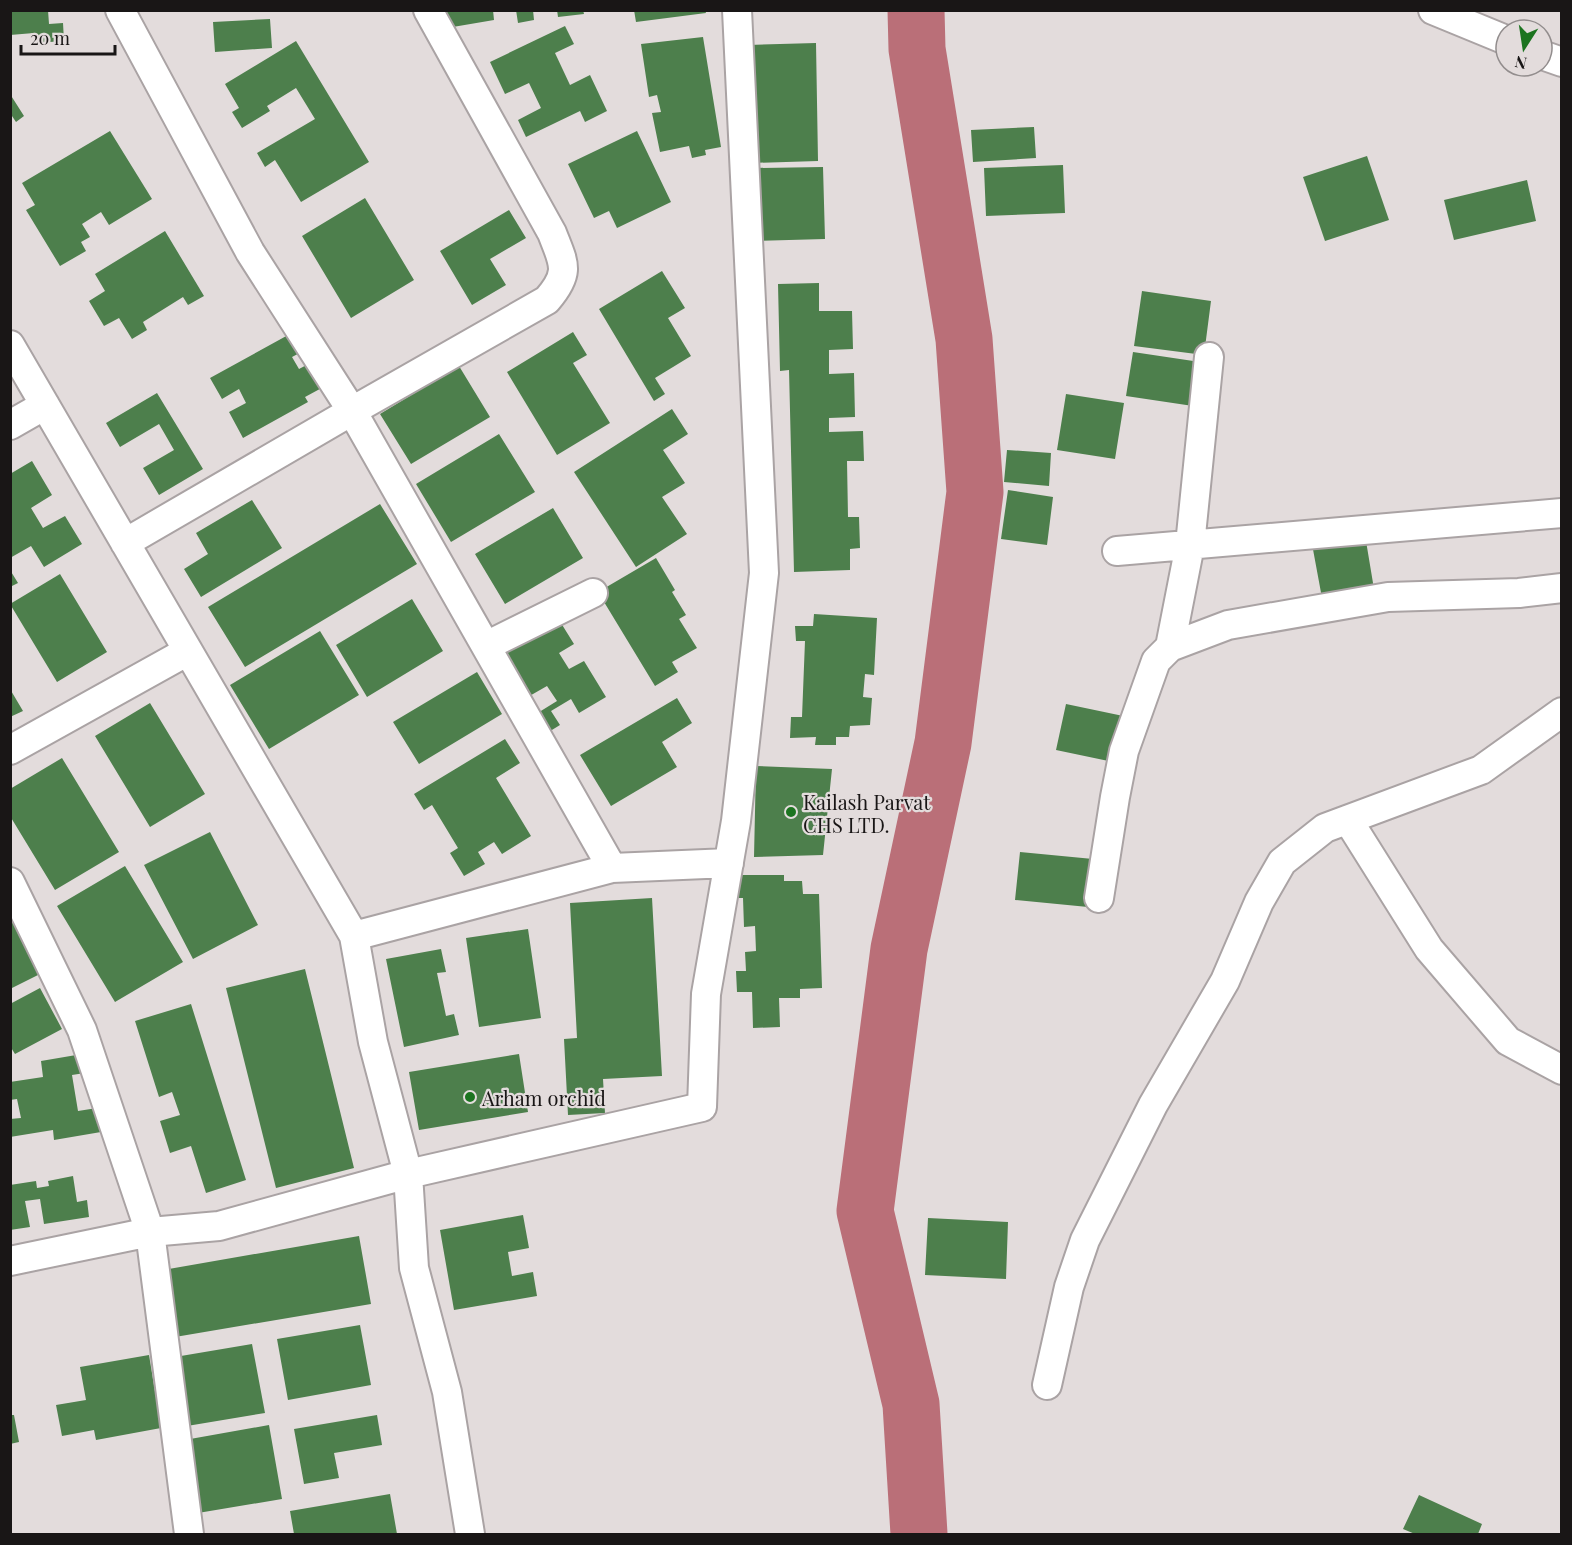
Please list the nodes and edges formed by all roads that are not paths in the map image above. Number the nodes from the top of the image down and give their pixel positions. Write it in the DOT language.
graph roads {
  1 [pos="120,10"];
  2 [pos="428,10"];
  3 [pos="737,10"];
  4 [pos="1433,10"];
  5 [pos="1494,35"];
  6 [pos="10,345"];
  7 [pos="1209,357"];
  8 [pos="45,405"];
  9 [pos="352,411"];
  10 [pos="10,425"];
  11 [pos="1562,513"];
  12 [pos="125,543"];
  13 [pos="1190,545"];
  14 [pos="1118,551"];
  15 [pos="1562,588"];
  16 [pos="593,593"];
  17 [pos="486,646"];
  18 [pos="1170,647"];
  19 [pos="188,651"];
  20 [pos="1562,712"];
  21 [pos="10,750"];
  22 [pos="1348,819"];
  23 [pos="729,863"];
  24 [pos="612,868"];
  25 [pos="10,882"];
  26 [pos="1099,898"];
  27 [pos="354,936"];
  28 [pos="1562,1070"];
  29 [pos="408,1174"];
  30 [pos="150,1232"];
  31 [pos="10,1261"];
  32 [pos="1047,1385"];
  33 [pos="189,1534"];
  34 [pos="470,1534"];
  1 -- 9 [label="street"];
  2 -- 9 [label="street"];
  3 -- 23 [label="street"];
  4 -- 5 [label="street"];
  6 -- 8 [label="street"];
  7 -- 13 [label="street"];
  8 -- 10 [label="street"];
  8 -- 12 [label="street"];
  9 -- 12 [label="street"];
  9 -- 17 [label="street"];
  11 -- 13 [label="street"];
  12 -- 19 [label="street"];
  13 -- 14 [label="street"];
  13 -- 18 [label="street"];
  15 -- 18 [label="street"];
  16 -- 17 [label="street"];
  17 -- 24 [label="street"];
  18 -- 26 [label="street"];
  19 -- 21 [label="street"];
  19 -- 27 [label="street"];
  20 -- 22 [label="street"];
  22 -- 28 [label="street"];
  22 -- 32 [label="street"];
  23 -- 24 [label="street"];
  23 -- 29 [label="street"];
  24 -- 27 [label="street"];
  25 -- 30 [label="street"];
  27 -- 29 [label="street"];
  29 -- 30 [label="street"];
  29 -- 34 [label="street"];
  30 -- 31 [label="street"];
  30 -- 33 [label="street"];
}
